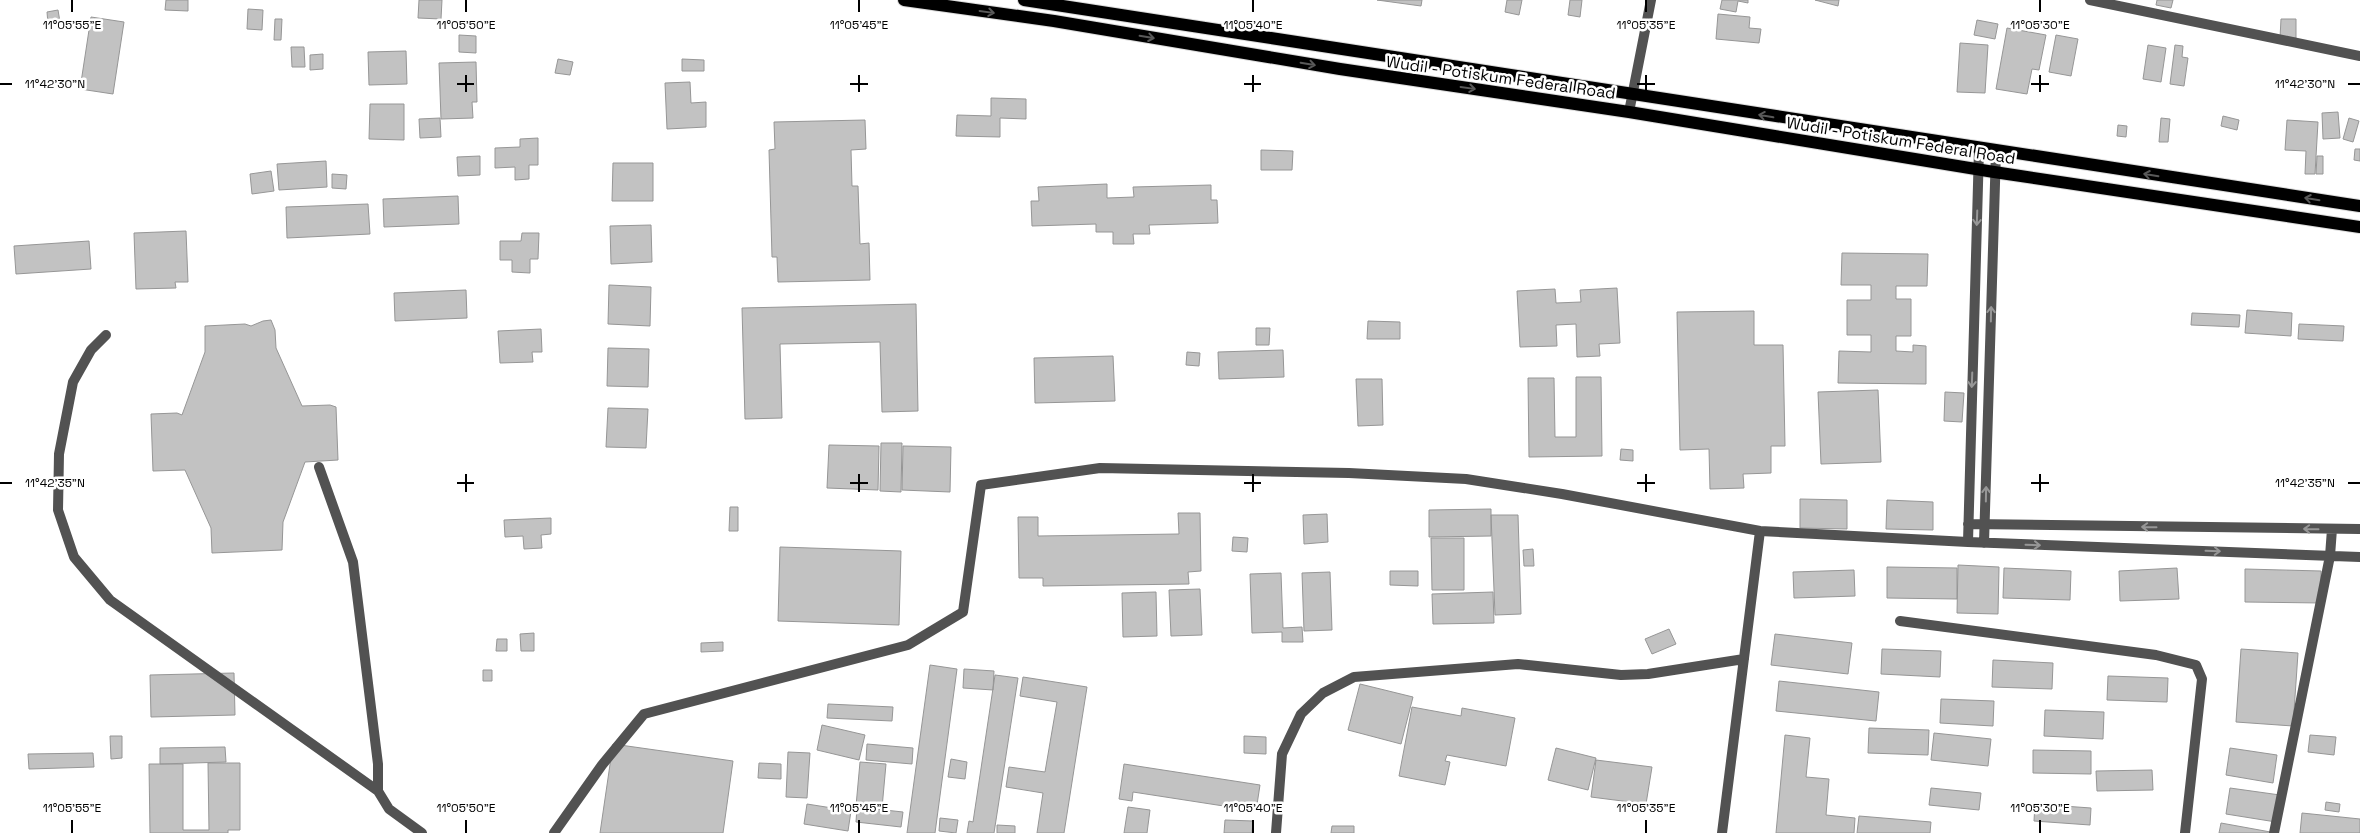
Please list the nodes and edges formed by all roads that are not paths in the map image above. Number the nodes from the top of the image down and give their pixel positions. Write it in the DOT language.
graph roads {
  1 [pos="904,0"];
  2 [pos="1024,0"];
  3 [pos="1651,0"];
  4 [pos="2090,0"];
  5 [pos="2132,4"];
  6 [pos="2360,56"];
  7 [pos="1633,93"];
  8 [pos="1629,112"];
  9 [pos="1979,149"];
  10 [pos="1996,151"];
  11 [pos="1978,169"];
  12 [pos="1994,172"];
  13 [pos="2360,206"];
  14 [pos="2360,227"];
  15 [pos="106,334"];
  16 [pos="319,467"];
  17 [pos="1968,524"];
  18 [pos="1985,525"];
  19 [pos="2332,529"];
  20 [pos="2360,529"];
  21 [pos="1760,531"];
  22 [pos="1968,542"];
  23 [pos="1984,543"];
  24 [pos="2330,556"];
  25 [pos="2360,556"];
  26 [pos="1900,621"];
  27 [pos="1744,660"];
  28 [pos="378,791"];
  29 [pos="422,833"];
  30 [pos="554,833"];
  31 [pos="1276,833"];
  32 [pos="1722,833"];
  33 [pos="2185,833"];
  34 [pos="2274,833"];
  1 -- 8 [label="main road, Wudil - Potiskum Federal Road, one-way"];
  2 -- 7 [label="main road, Wudil - Potiskum Federal Road"];
  3 -- 7 [label="street"];
  4 -- 5 [label="street"];
  5 -- 6 [label="street"];
  7 -- 8 [label="street"];
  9 -- 7 [label="main road, Wudil - Potiskum Federal Road, one-way"];
  8 -- 11 [label="main road, Wudil - Potiskum Federal Road"];
  9 -- 10 [label="main road, Wudil - Potiskum Federal Road"];
  9 -- 11 [label="street"];
  10 -- 12 [label="street"];
  13 -- 10 [label="main road, Wudil - Potiskum Federal Road, one-way"];
  11 -- 12 [label="main road, Wudil - Potiskum Federal Road"];
  11 -- 17 [label="street, one-way"];
  12 -- 14 [label="main road, Wudil - Potiskum Federal Road"];
  18 -- 12 [label="street, one-way"];
  15 -- 28 [label="street"];
  16 -- 28 [label="street"];
  17 -- 18 [label="street"];
  17 -- 22 [label="street"];
  19 -- 18 [label="street, one-way"];
  18 -- 23 [label="street"];
  19 -- 20 [label="street"];
  19 -- 24 [label="street"];
  21 -- 22 [label="street"];
  21 -- 27 [label="street"];
  21 -- 30 [label="street"];
  22 -- 23 [label="street"];
  23 -- 24 [label="street, one-way"];
  24 -- 25 [label="street"];
  24 -- 34 [label="street"];
  26 -- 33 [label="street"];
  27 -- 31 [label="street"];
  27 -- 32 [label="street"];
  28 -- 29 [label="street"];
}
